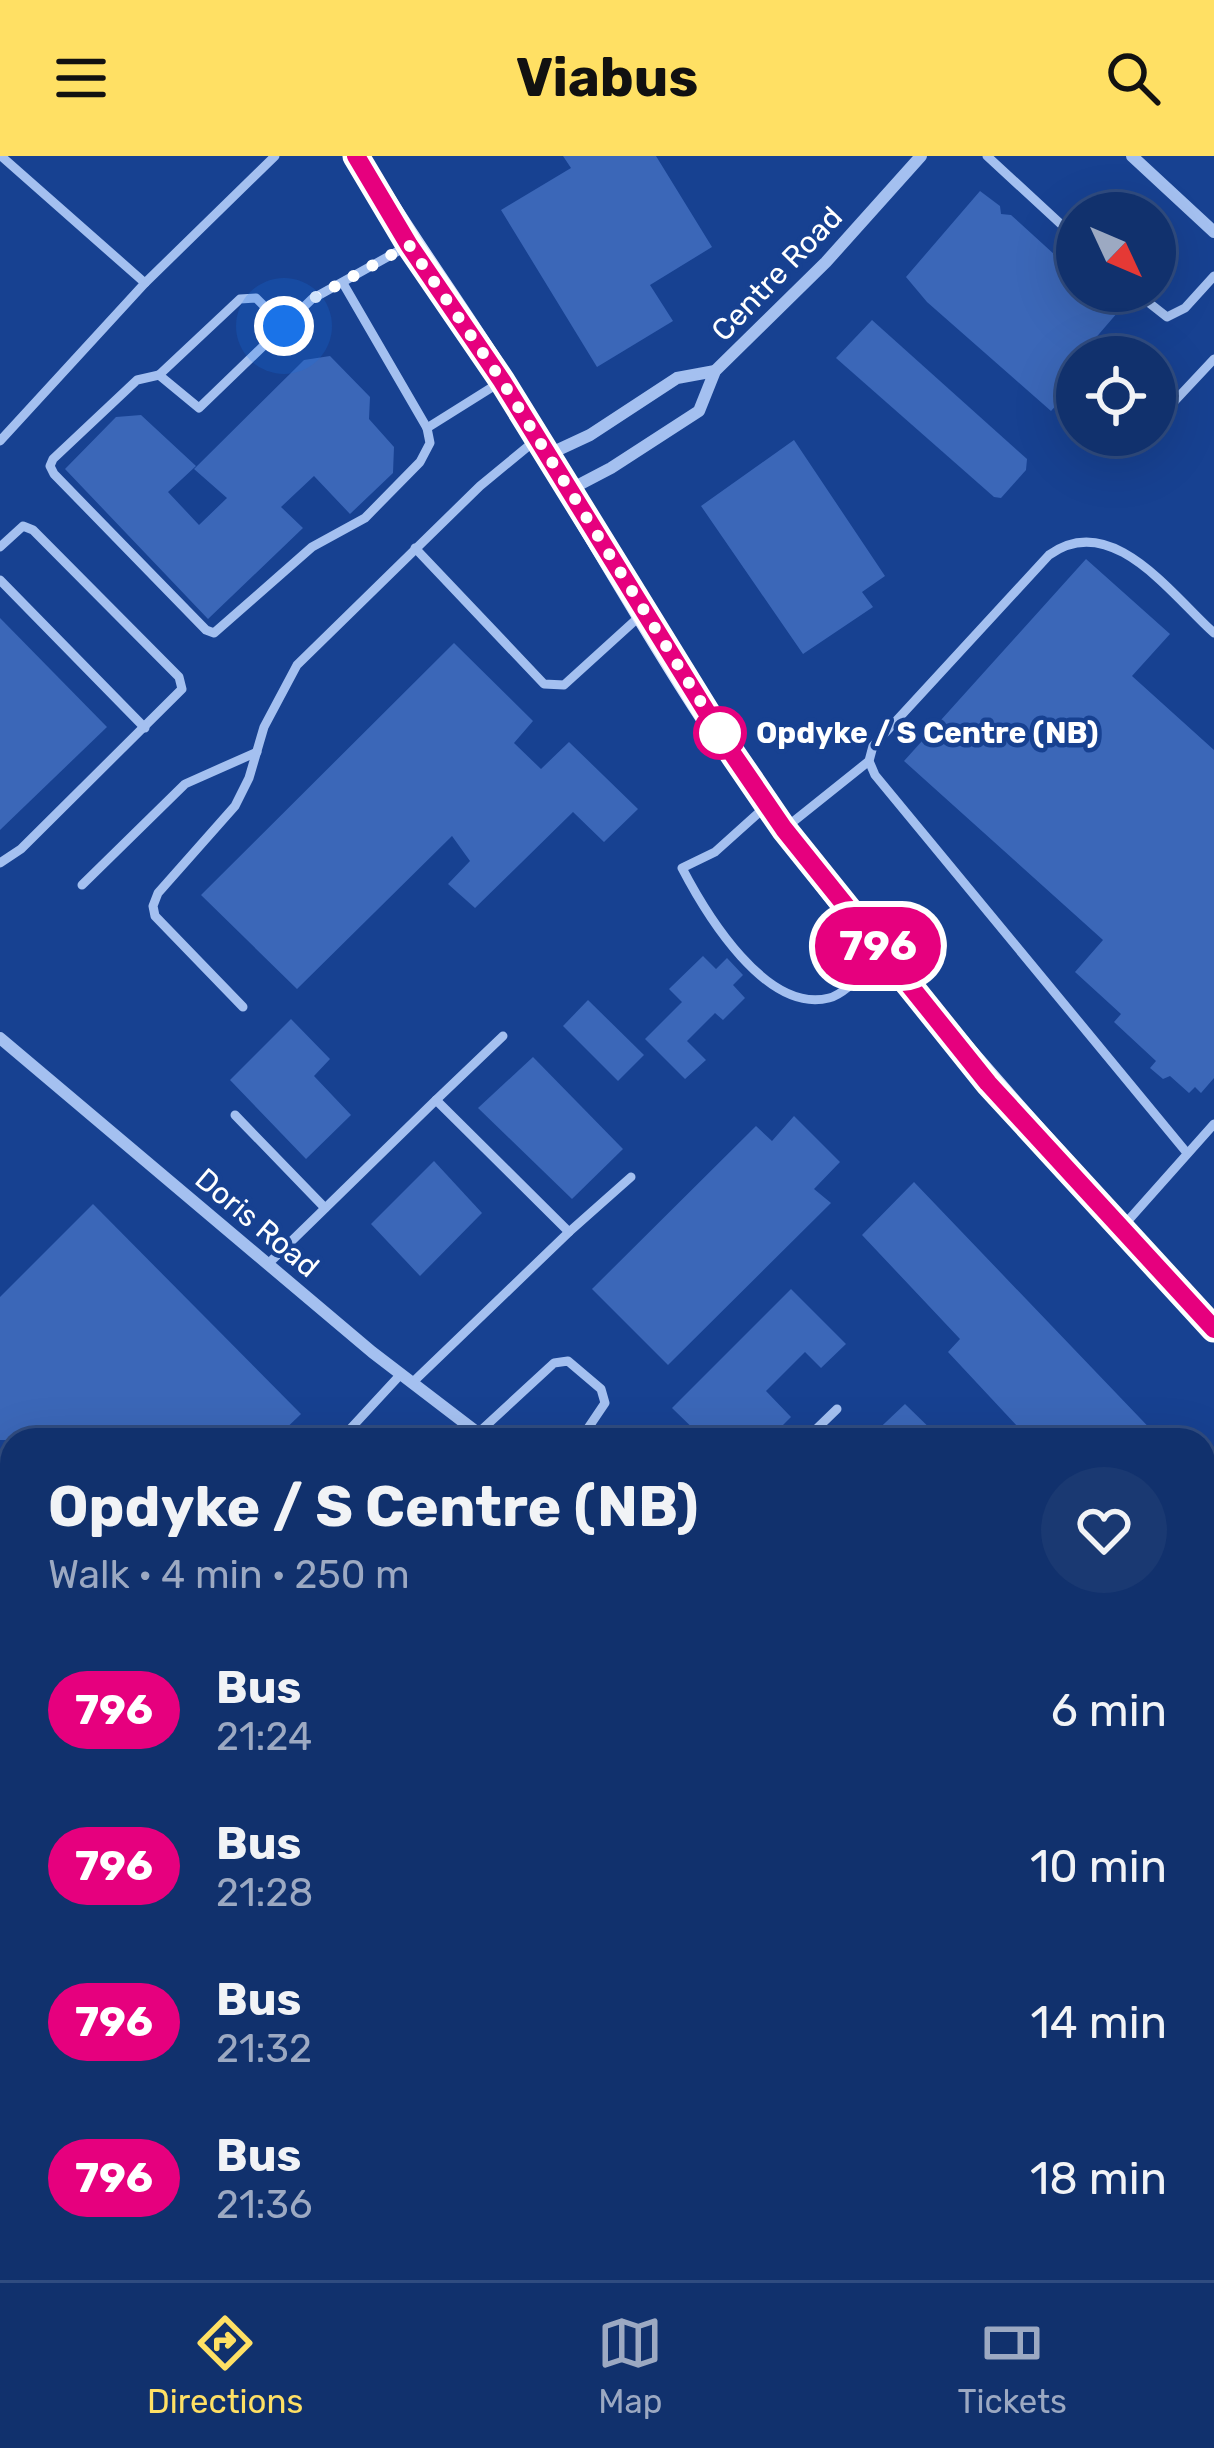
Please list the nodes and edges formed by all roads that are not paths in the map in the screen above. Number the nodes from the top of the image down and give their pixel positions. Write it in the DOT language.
graph roads {
  1 [pos="1,156"];
  2 [pos="275,156"];
  3 [pos="356,156"];
  4 [pos="921,156"];
  5 [pos="986,156"];
  6 [pos="1132,156"];
  7 [pos="1056,220"];
  8 [pos="1214,232"];
  9 [pos="409,245"];
  10 [pos="1214,276"];
  11 [pos="145,283"];
  12 [pos="344,285"];
  13 [pos="1161,312"];
  14 [pos="284,326"];
  15 [pos="1214,359"];
  16 [pos="716,371"];
  17 [pos="159,375"];
  18 [pos="502,381"];
  19 [pos="1176,400"];
  20 [pos="427,428"];
  21 [pos="0,441"];
  22 [pos="542,447"];
  23 [pos="568,490"];
  24 [pos="0,547"];
  25 [pos="416,548"];
  26 [pos="0,580"];
  27 [pos="644,613"];
  28 [pos="1214,633"];
  29 [pos="145,728"];
  30 [pos="257,752"];
  31 [pos="868,761"];
  32 [pos="769,804"];
  33 [pos="784,829"];
  34 [pos="0,863"];
  35 [pos="82,884"];
  36 [pos="884,954"];
  37 [pos="243,1007"];
  38 [pos="502,1036"];
  39 [pos="0,1038"];
  40 [pos="436,1100"];
  41 [pos="235,1115"];
  42 [pos="1214,1124"];
  43 [pos="1187,1153"];
  44 [pos="631,1178"];
  45 [pos="325,1208"];
  46 [pos="1121,1228"];
  47 [pos="568,1232"];
  48 [pos="268,1264"];
  49 [pos="1214,1329"];
  50 [pos="406,1378"];
  51 [pos="836,1409"];
  52 [pos="353,1428"];
  53 [pos="470,1428"];
  54 [pos="482,1428"];
  55 [pos="588,1428"];
  56 [pos="817,1428"];
  1 -- 11 [label="lane"];
  2 -- 11 [label="lane"];
  3 -- 9 [label="main road"];
  4 -- 16 [label="street, Centre Road"];
  5 -- 7 [label="lane"];
  6 -- 8 [label="street"];
  9 -- 12 [label="lane"];
  9 -- 18 [label="main road"];
  10 -- 13 [label="lane"];
  11 -- 21 [label="lane"];
  12 -- 14 [label="lane"];
  12 -- 20 [label="lane"];
  14 -- 17 [label="lane"];
  14 -- 17 [label="lane"];
  15 -- 19 [label="lane"];
  16 -- 22 [label="street, Centre Road"];
  16 -- 23 [label="street, Centre Road"];
  17 -- 20 [label="lane"];
  18 -- 20 [label="lane"];
  18 -- 22 [label="main road"];
  22 -- 23 [label="main road"];
  22 -- 25 [label="lane"];
  23 -- 27 [label="main road"];
  24 -- 29 [label="lane"];
  25 -- 27 [label="lane"];
  25 -- 30 [label="lane"];
  26 -- 29 [label="lane"];
  27 -- 32 [label="main road"];
  28 -- 31 [label="lane"];
  29 -- 34 [label="lane"];
  30 -- 35 [label="lane"];
  30 -- 37 [label="lane"];
  31 -- 33 [label="lane"];
  31 -- 43 [label="lane"];
  32 -- 33 [label="main road"];
  32 -- 36 [label="lane"];
  33 -- 36 [label="main road"];
  36 -- 46 [label="main road"];
  38 -- 40 [label="lane"];
  39 -- 48 [label="street, Doris Road"];
  40 -- 45 [label="lane"];
  40 -- 47 [label="lane"];
  41 -- 45 [label="lane"];
  42 -- 43 [label="lane"];
  43 -- 46 [label="lane"];
  44 -- 47 [label="lane"];
  45 -- 48 [label="lane"];
  46 -- 49 [label="main road"];
  47 -- 50 [label="lane"];
  48 -- 50 [label="street, Doris Road"];
  50 -- 52 [label="lane"];
  50 -- 53 [label="street, Doris Road"];
  51 -- 56 [label="lane"];
  54 -- 55 [label="lane"];
}
